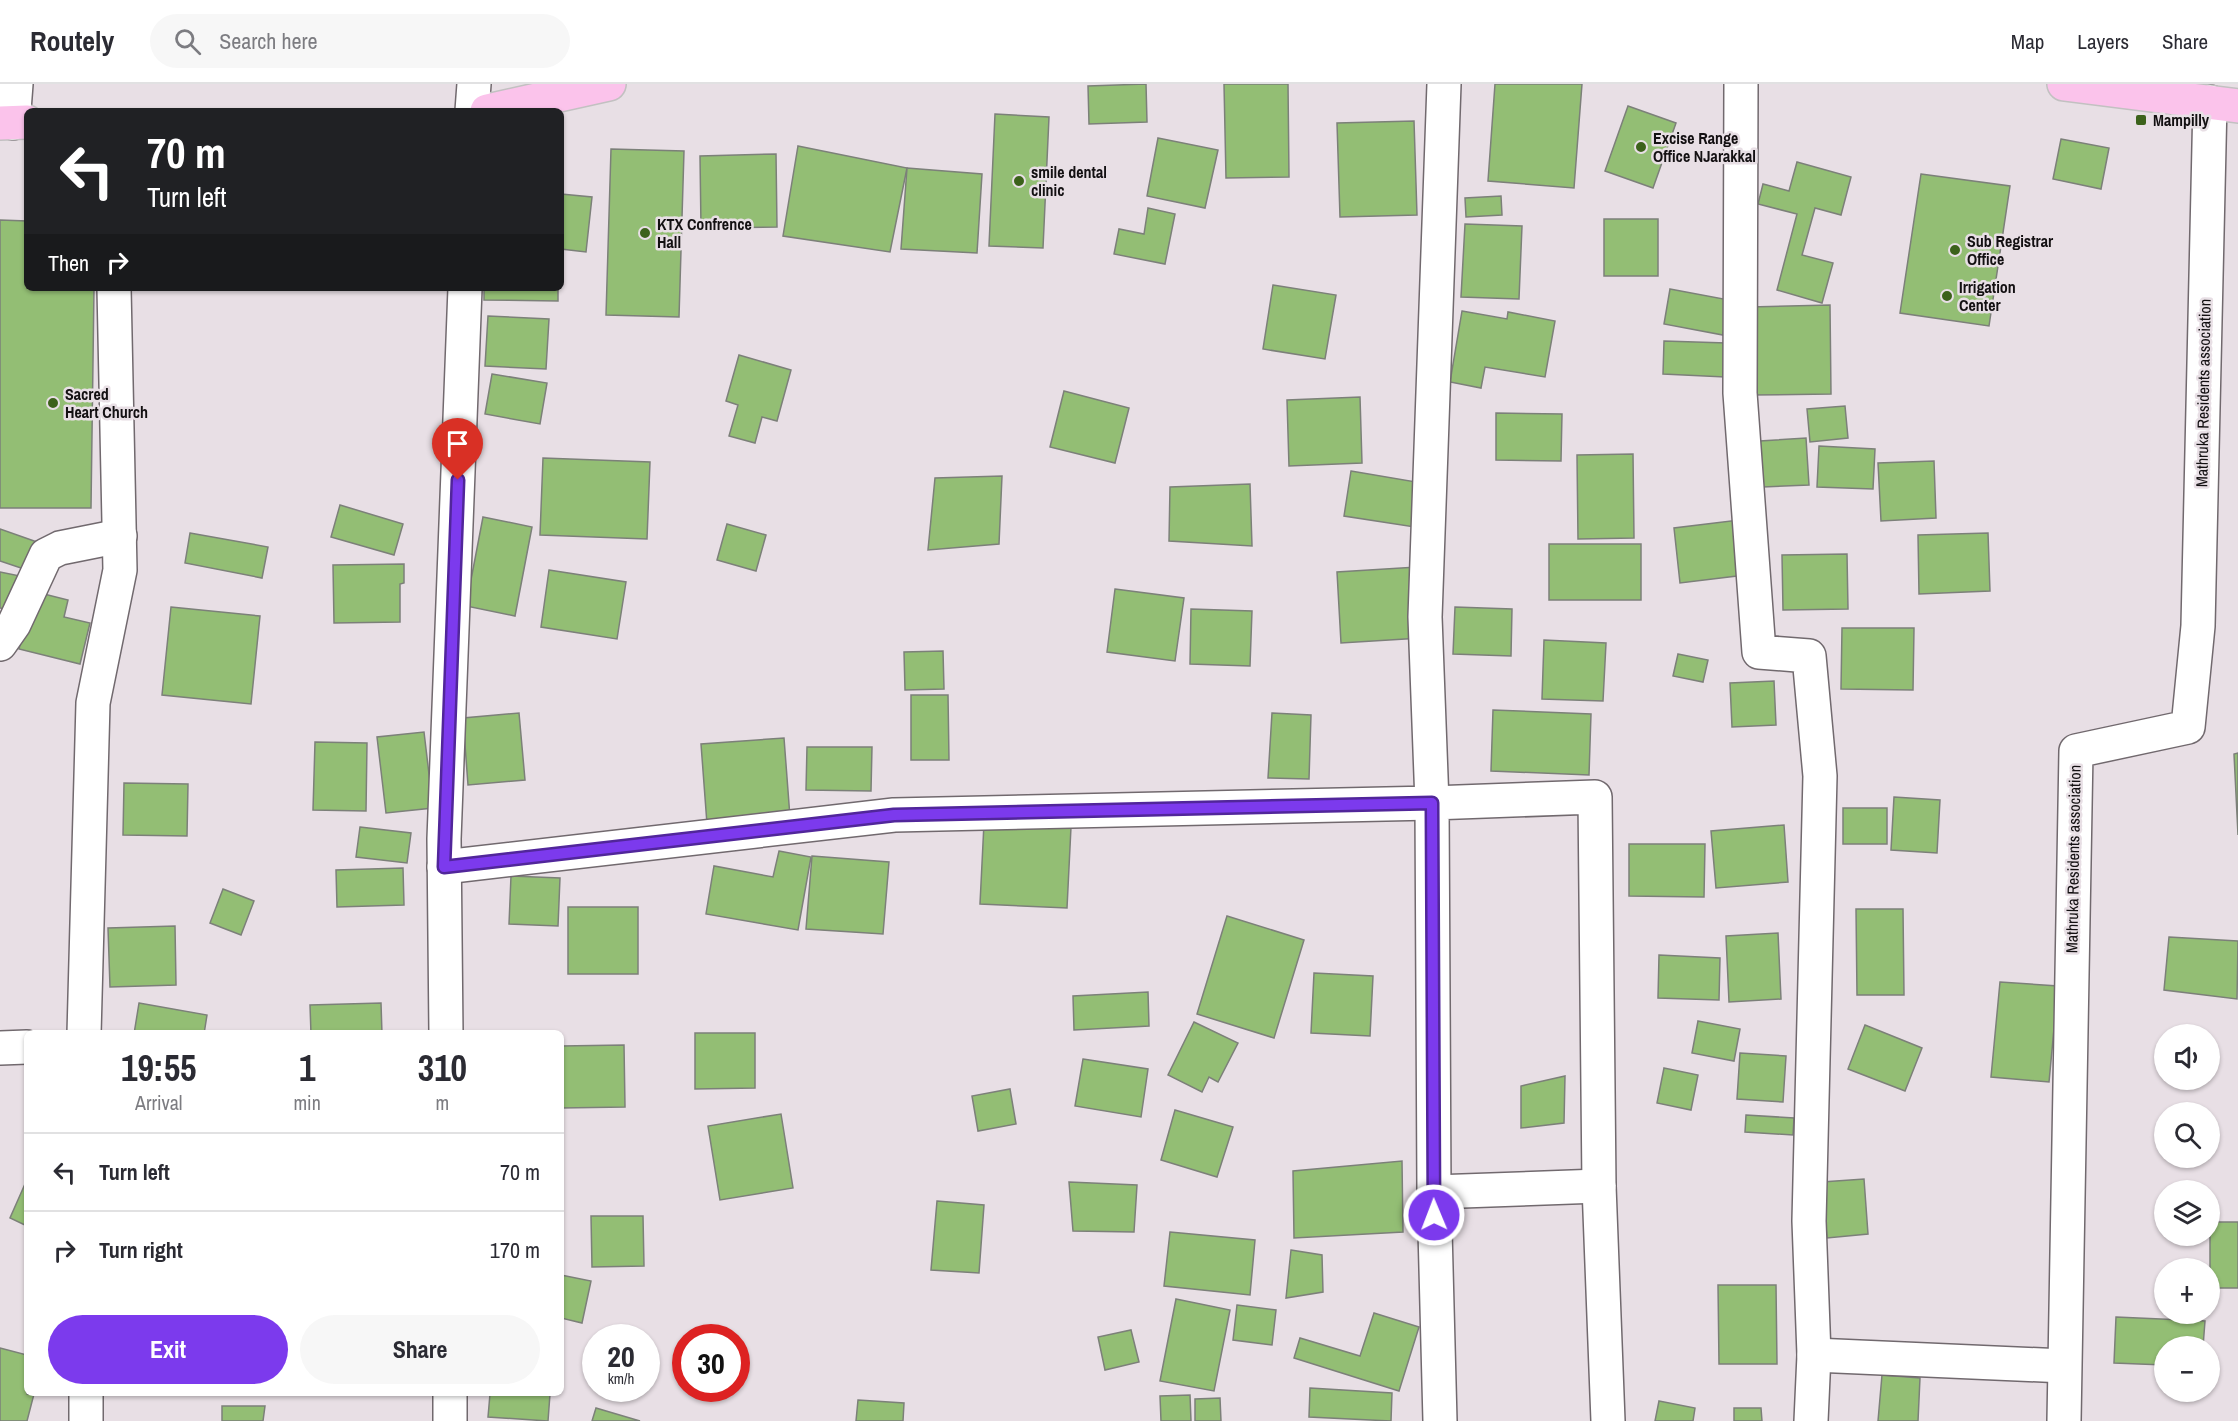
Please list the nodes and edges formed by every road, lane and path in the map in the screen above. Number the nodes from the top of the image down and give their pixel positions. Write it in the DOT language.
graph roads {
  1 [pos="16,84"];
  2 [pos="474,84"];
  3 [pos="609,84"];
  4 [pos="1444,84"];
  5 [pos="1742,84"];
  6 [pos="2064,84"];
  7 [pos="2224,104"];
  8 [pos="472,108"];
  9 [pos="501,108"];
  10 [pos="13,123"];
  11 [pos="114,291"];
  12 [pos="465,291"];
  13 [pos="120,536"];
  14 [pos="0,644"];
  15 [pos="1432,803"];
  16 [pos="444,867"];
  17 [pos="84,1030"];
  18 [pos="446,1030"];
  19 [pos="24,1047"];
  20 [pos="0,1048"];
  21 [pos="1599,1186"];
  22 [pos="1434,1192"];
  23 [pos="1814,1355"];
  24 [pos="2064,1366"];
  25 [pos="86,1396"];
  26 [pos="450,1396"];
  27 [pos="86,1421"];
  28 [pos="450,1421"];
  29 [pos="1440,1421"];
  30 [pos="1608,1421"];
  31 [pos="1811,1421"];
  32 [pos="2064,1421"];
  1 -- 10 [label="street"];
  2 -- 8 [label="street"];
  3 -- 9 [label="main road"];
  4 -- 15 [label="street"];
  5 -- 23 [label="street"];
  6 -- 7 [label="main road"];
  7 -- 24 [label="street, Mathruka Residents association"];
  11 -- 13 [label="street"];
  12 -- 16 [label="street"];
  13 -- 14 [label="street"];
  13 -- 17 [label="street"];
  15 -- 16 [label="street"];
  15 -- 21 [label="street"];
  15 -- 22 [label="street"];
  16 -- 18 [label="street"];
  19 -- 20 [label="street"];
  21 -- 22 [label="street"];
  21 -- 30 [label="street"];
  22 -- 29 [label="street"];
  23 -- 24 [label="street"];
  23 -- 31 [label="street"];
  24 -- 32 [label="street, Mathruka Residents association"];
  25 -- 27 [label="street"];
  26 -- 28 [label="street"];
}
